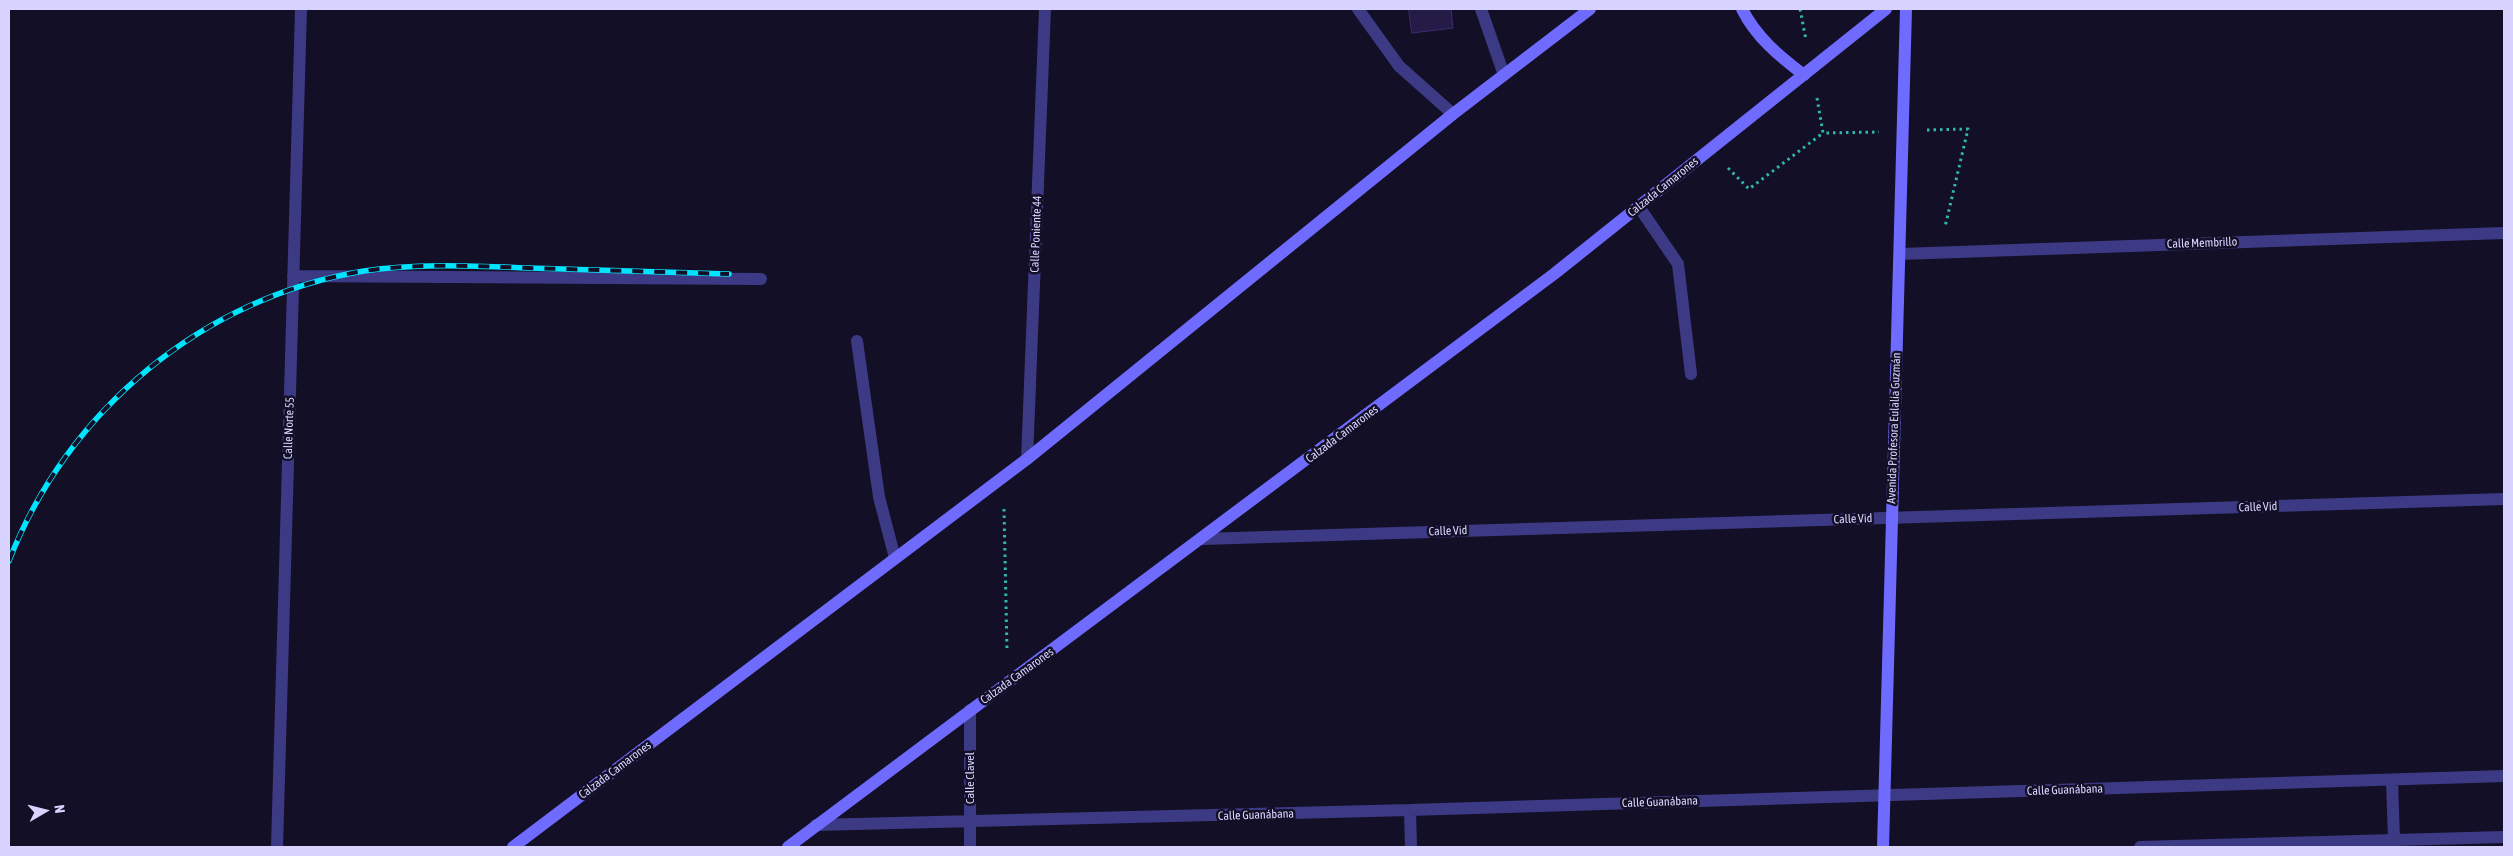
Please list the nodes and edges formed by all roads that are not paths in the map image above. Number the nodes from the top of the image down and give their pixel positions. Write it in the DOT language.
graph roads {
  1 [pos="301,9"];
  2 [pos="1045,9"];
  3 [pos="1358,9"];
  4 [pos="1481,9"];
  5 [pos="1590,9"];
  6 [pos="1742,9"];
  7 [pos="1886,9"];
  8 [pos="1906,9"];
  9 [pos="1504,75"];
  10 [pos="1804,75"];
  11 [pos="1453,114"];
  12 [pos="1639,206"];
  13 [pos="2504,233"];
  14 [pos="1900,254"];
  15 [pos="294,276"];
  16 [pos="762,279"];
  17 [pos="857,341"];
  18 [pos="1690,374"];
  19 [pos="1026,459"];
  20 [pos="2504,499"];
  21 [pos="1892,518"];
  22 [pos="1202,538"];
  23 [pos="895,558"];
  24 [pos="970,710"];
  25 [pos="2504,776"];
  26 [pos="2392,780"];
  27 [pos="1884,795"];
  28 [pos="1410,810"];
  29 [pos="970,823"];
  30 [pos="816,825"];
  31 [pos="2504,837"];
  32 [pos="2394,840"];
  33 [pos="277,847"];
  34 [pos="513,847"];
  35 [pos="788,847"];
  36 [pos="970,847"];
  37 [pos="1411,847"];
  38 [pos="1883,847"];
  39 [pos="2140,847"];
  1 -- 15 [label="street, Calle Norte 55"];
  2 -- 19 [label="street, Calle Poniente 44"];
  3 -- 11 [label="street"];
  4 -- 9 [label="street"];
  5 -- 9 [label="main road, Calzada Camarones"];
  6 -- 10 [label="main road"];
  7 -- 10 [label="main road, Calzada Camarones"];
  8 -- 14 [label="main road, Avenida Profesora Eulalia Guzmán"];
  9 -- 11 [label="main road, Calzada Camarones"];
  10 -- 12 [label="main road, Calzada Camarones"];
  11 -- 19 [label="main road, Calzada Camarones"];
  12 -- 18 [label="street"];
  12 -- 22 [label="main road, Calzada Camarones"];
  13 -- 14 [label="street, Calle Membrillo"];
  14 -- 21 [label="main road, Avenida Profesora Eulalia Guzmán"];
  15 -- 16 [label="street"];
  15 -- 33 [label="street, Calle Norte 55"];
  17 -- 23 [label="street"];
  19 -- 23 [label="main road, Calzada Camarones"];
  20 -- 21 [label="street, Calle Vid"];
  21 -- 22 [label="street, Calle Vid"];
  21 -- 27 [label="main road, Avenida Profesora Eulalia Guzmán"];
  22 -- 24 [label="main road, Calzada Camarones"];
  23 -- 34 [label="main road, Calzada Camarones"];
  24 -- 29 [label="street, Calle Clavel"];
  24 -- 30 [label="main road, Calzada Camarones"];
  25 -- 26 [label="street, Calle Guanábana"];
  26 -- 27 [label="street, Calle Guanábana"];
  26 -- 32 [label="street"];
  27 -- 28 [label="street, Calle Guanábana"];
  27 -- 38 [label="main road, Avenida Profesora Eulalia Guzmán"];
  28 -- 29 [label="street, Calle Guanábana"];
  28 -- 37 [label="street"];
  29 -- 30 [label="street, Calle Guanábana"];
  29 -- 36 [label="street, Calle Clavel"];
  30 -- 35 [label="main road, Calzada Camarones"];
  31 -- 32 [label="street"];
  32 -- 39 [label="street"];
}
